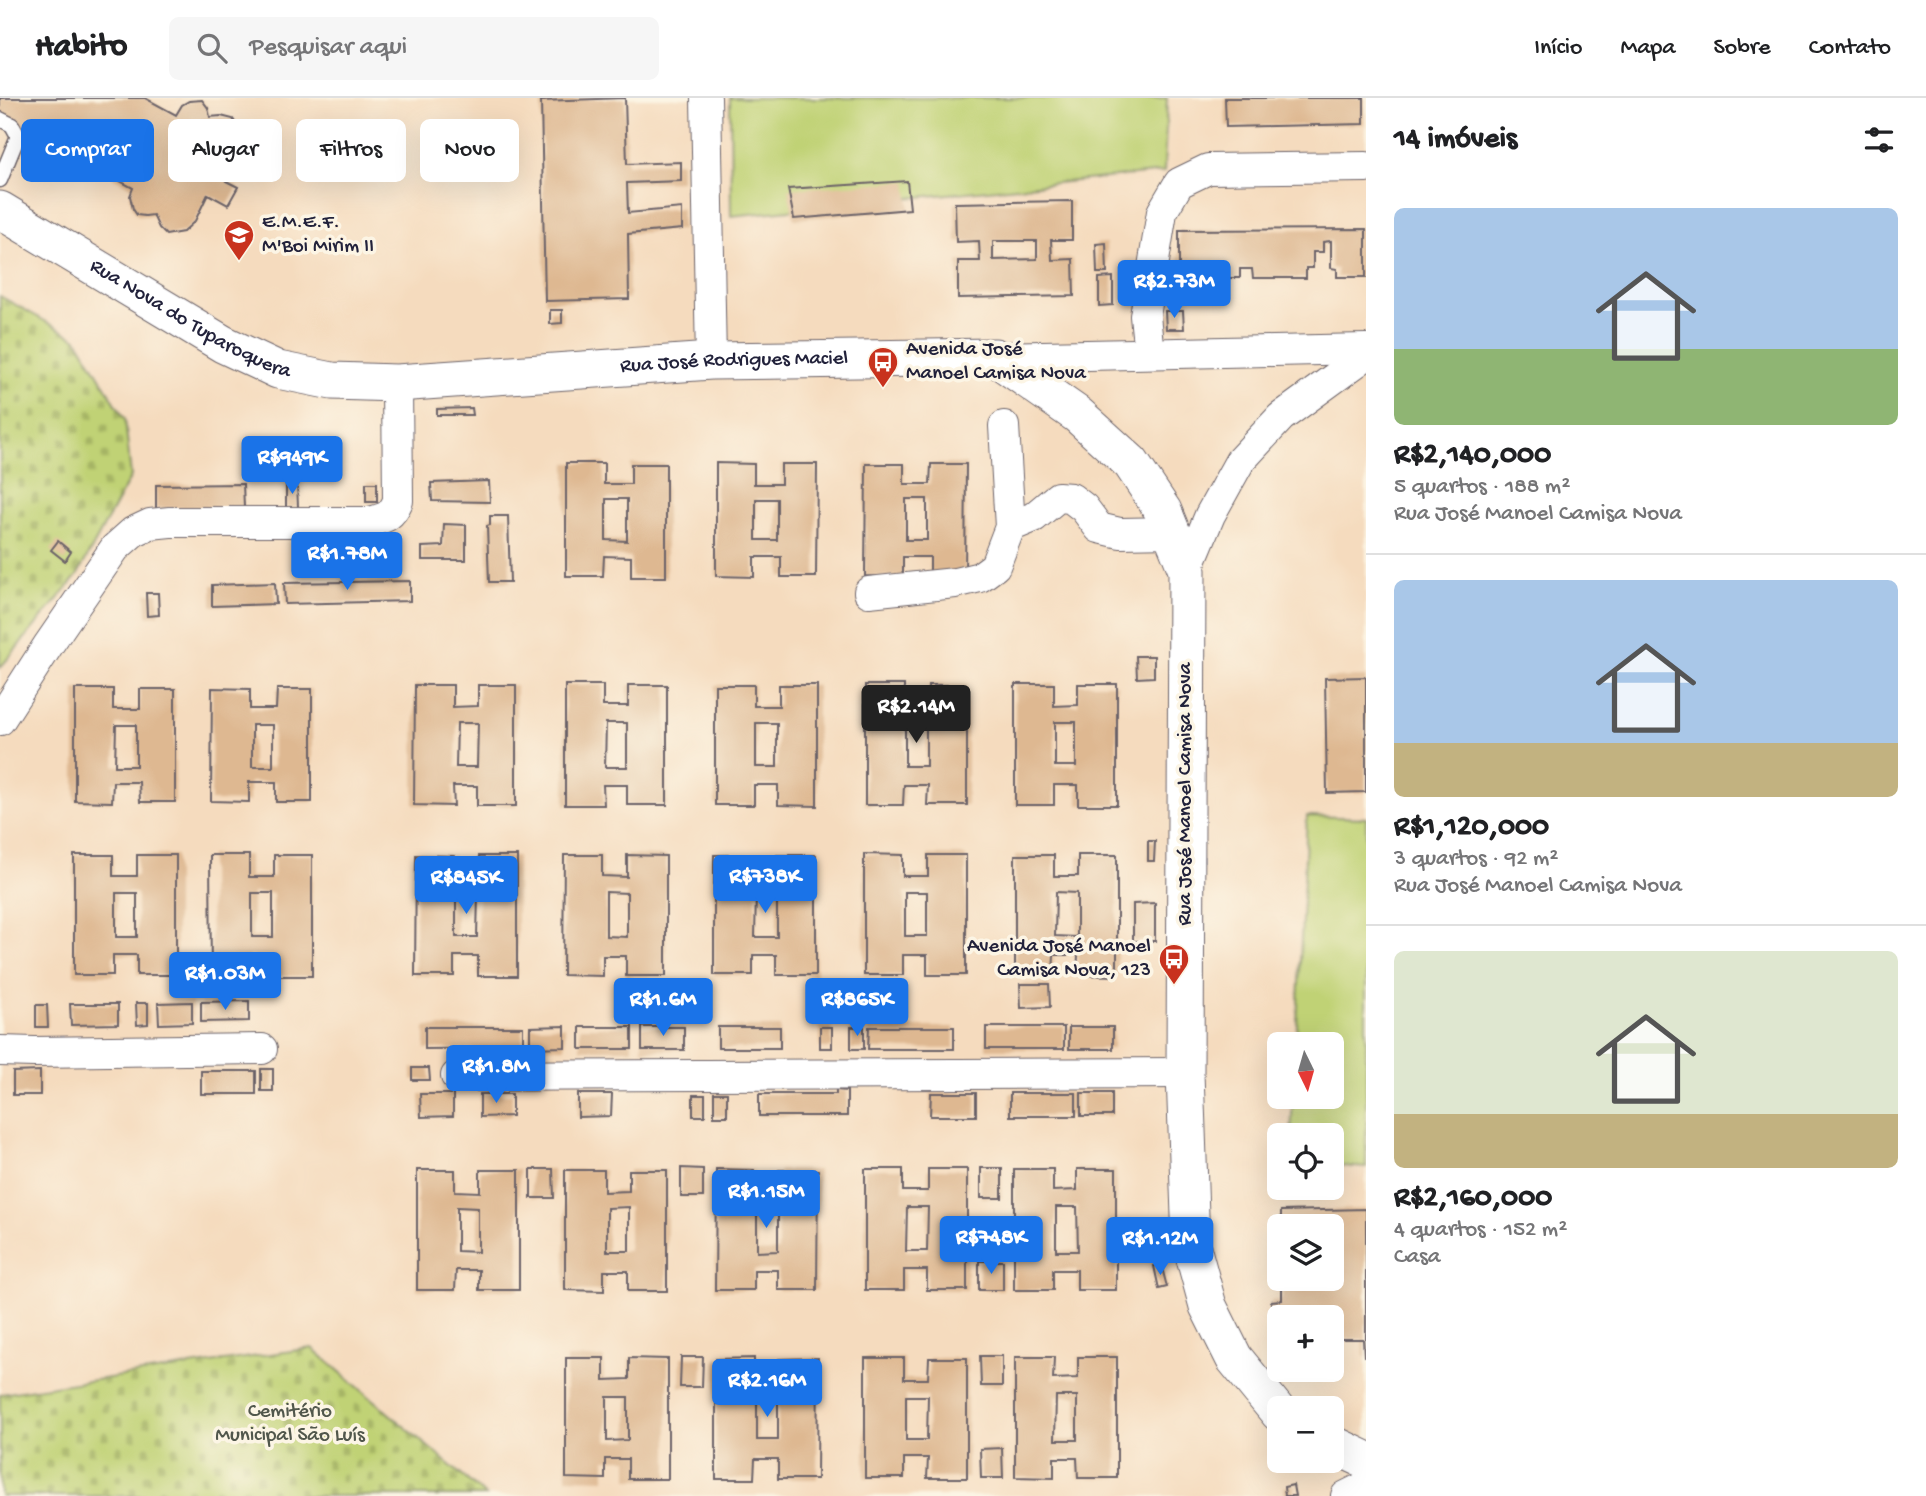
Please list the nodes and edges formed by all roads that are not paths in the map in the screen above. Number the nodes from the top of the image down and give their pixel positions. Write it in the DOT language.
graph roads {
  1 [pos="705,98"];
  2 [pos="0,119"];
  3 [pos="1366,167"];
  4 [pos="0,180"];
  5 [pos="0,210"];
  6 [pos="1366,349"];
  7 [pos="1149,353"];
  8 [pos="1366,355"];
  9 [pos="995,357"];
  10 [pos="711,360"];
  11 [pos="397,383"];
  12 [pos="1004,426"];
  13 [pos="1010,527"];
  14 [pos="1172,532"];
  15 [pos="1187,570"];
  16 [pos="869,592"];
  17 [pos="0,720"];
  18 [pos="262,1049"];
  19 [pos="0,1051"];
  20 [pos="1185,1073"];
  21 [pos="456,1076"];
  22 [pos="1267,1398"];
  23 [pos="1344,1450"];
  24 [pos="1366,1460"];
  25 [pos="1366,1486"];
  26 [pos="1346,1496"];
  1 -- 10 [label="street"];
  2 -- 4 [label="lane"];
  3 -- 7 [label="street"];
  5 -- 11 [label="street, Rua Nova do Tuparoquera"];
  6 -- 7 [label="street, Rua José Rodrigues Maciel"];
  7 -- 9 [label="street, Rua José Rodrigues Maciel"];
  8 -- 15 [label="street, Rua José Manoel Camisa Nova"];
  9 -- 10 [label="street, Rua José Rodrigues Maciel"];
  9 -- 14 [label="street, Rua José Manoel Camisa Nova"];
  10 -- 11 [label="street, Rua José Rodrigues Maciel"];
  11 -- 17 [label="street"];
  12 -- 13 [label="street"];
  13 -- 14 [label="street"];
  13 -- 16 [label="street"];
  14 -- 15 [label="street, Rua José Manoel Camisa Nova"];
  15 -- 20 [label="street, Rua José Manoel Camisa Nova"];
  18 -- 19 [label="street"];
  20 -- 21 [label="street"];
  20 -- 22 [label="street, Rua José Manoel Camisa Nova"];
  23 -- 24 [label="street"];
  25 -- 26 [label="street"];
}
